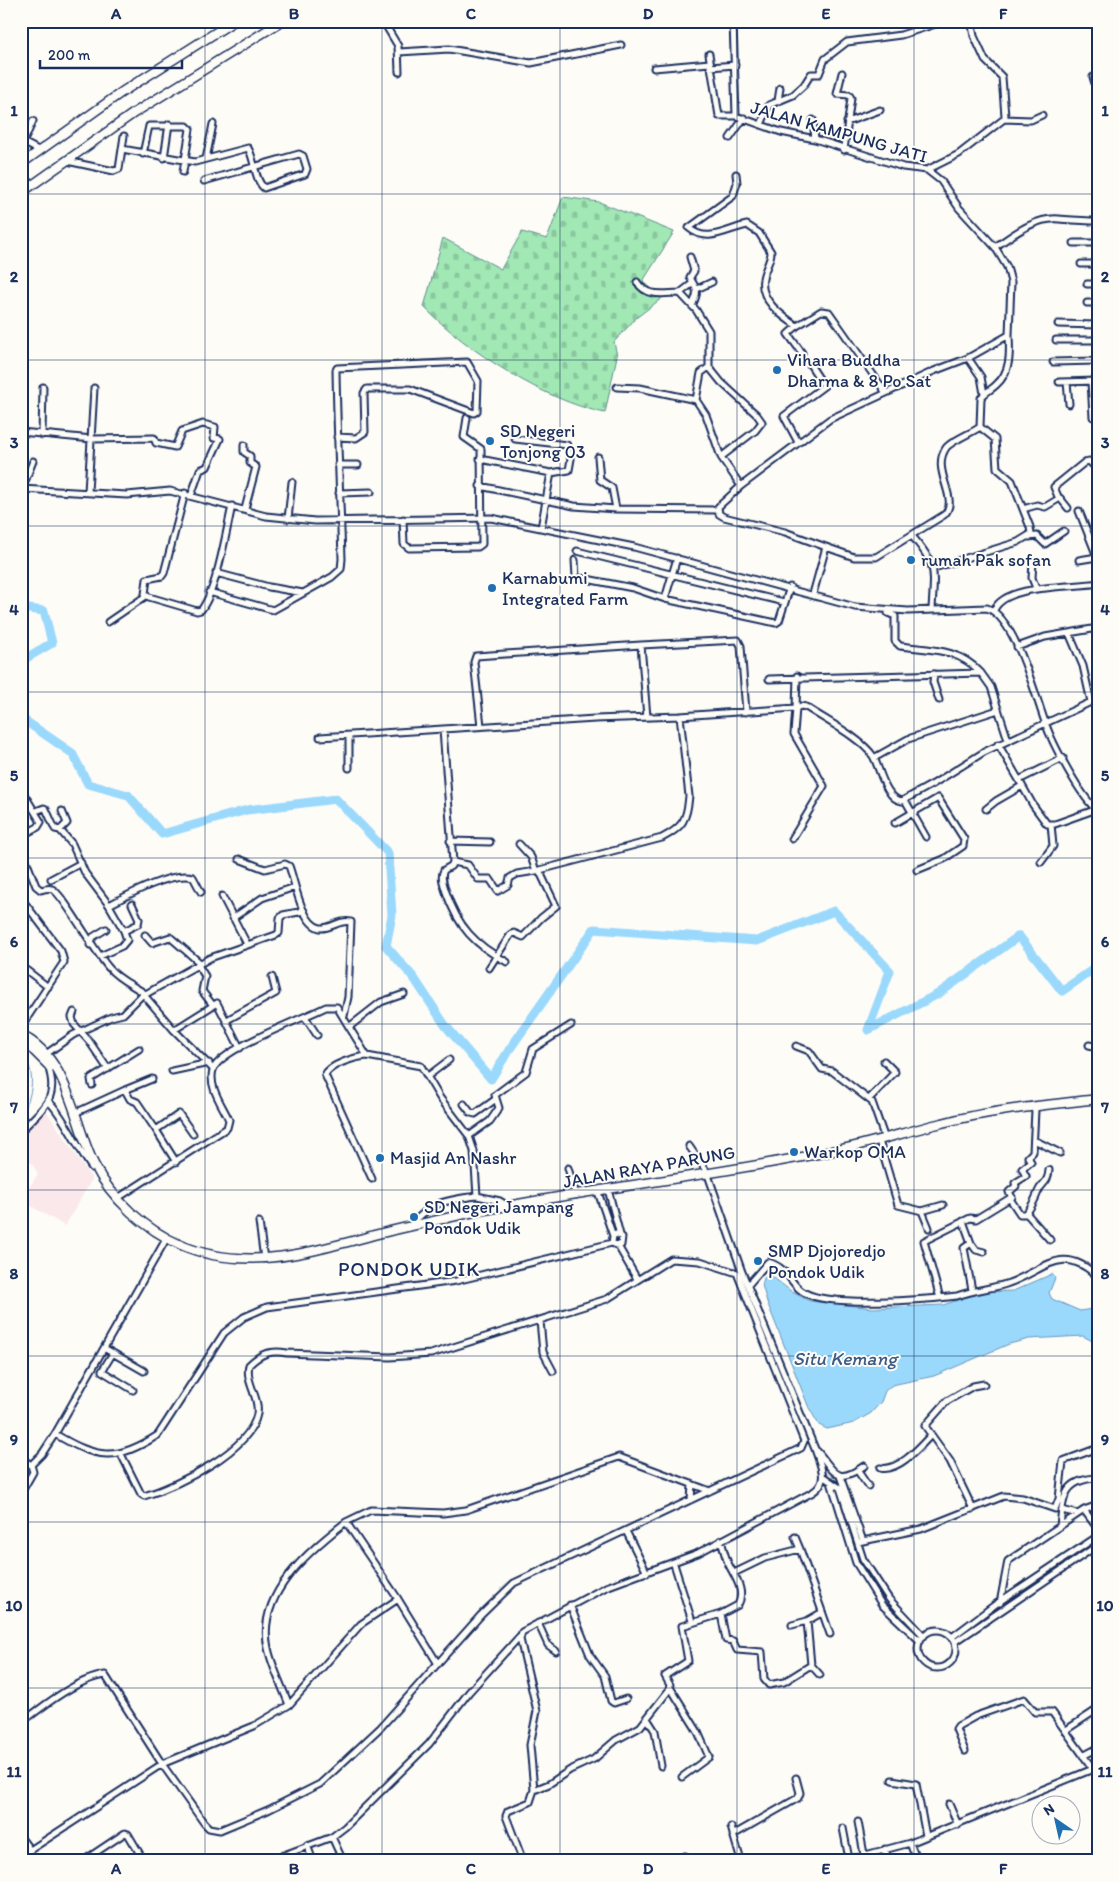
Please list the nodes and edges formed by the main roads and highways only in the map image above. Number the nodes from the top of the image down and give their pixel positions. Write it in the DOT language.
graph roads {
  1 [pos="234,21"];
  2 [pos="282,21"];
  3 [pos="21,164"];
  4 [pos="21,193"];
  5 [pos="21,1035"];
  6 [pos="21,1041"];
  7 [pos="1098,1099"];
  8 [pos="1098,1104"];
  9 [pos="883,1142"];
  10 [pos="707,1174"];
  11 [pos="410,1228"];
  1 -- 3 [label="highway"];
  2 -- 4 [label="highway"];
  5 -- 11 [label="highway, JALAN RAYA PARUNG"];
  6 -- 11 [label="highway, JALAN RAYA PARUNG"];
  7 -- 9 [label="highway, JALAN RAYA PARUNG"];
  8 -- 9 [label="highway, JALAN RAYA PARUNG"];
  9 -- 10 [label="highway, JALAN RAYA PARUNG"];
  10 -- 11 [label="highway, JALAN RAYA PARUNG"];
  10 -- 11 [label="highway, JALAN RAYA PARUNG"];
}
